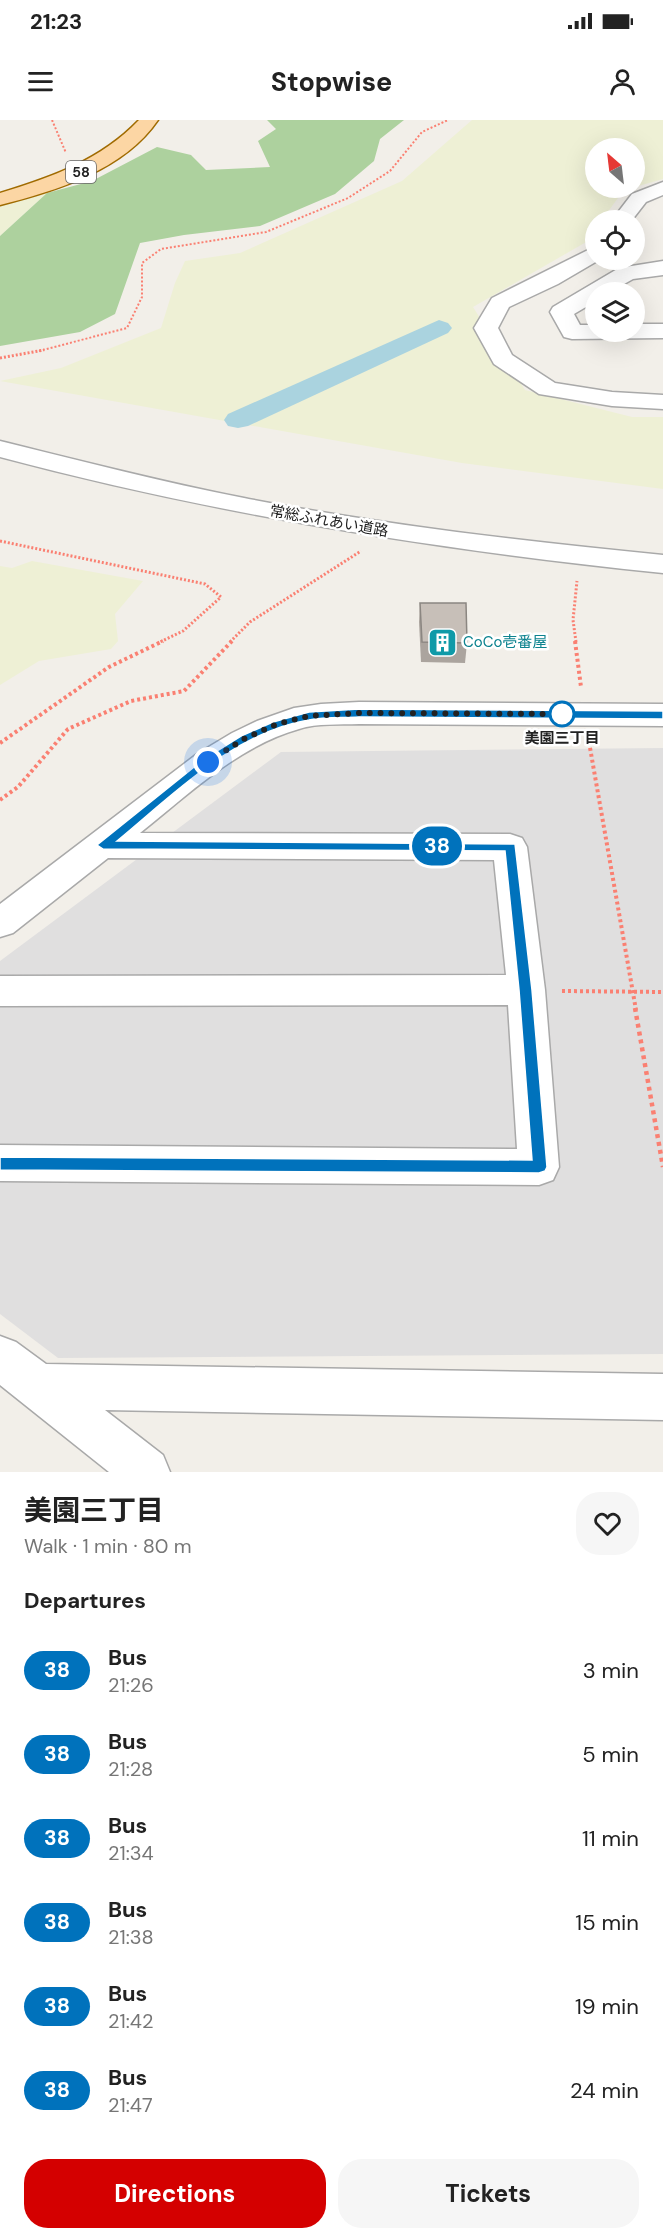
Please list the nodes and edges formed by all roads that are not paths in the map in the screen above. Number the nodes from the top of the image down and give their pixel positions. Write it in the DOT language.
graph roads {
  1 [pos="149,120"];
  2 [pos="663,188"];
  3 [pos="0,199"];
  4 [pos="630,210"];
  5 [pos="585,258"];
  6 [pos="663,268"];
  7 [pos="663,331"];
  8 [pos="663,402"];
  9 [pos="0,449"];
  10 [pos="663,564"];
  11 [pos="663,715"];
  12 [pos="103,845"];
  13 [pos="0,923"];
  14 [pos="526,990"];
  15 [pos="0,991"];
  16 [pos="0,1163"];
  17 [pos="0,1359"];
  18 [pos="39,1386"];
  19 [pos="663,1397"];
  20 [pos="146,1472"];
  1 -- 3 [label="main road, 58"];
  2 -- 4 [label="street"];
  5 -- 8 [label="street"];
  6 -- 7 [label="street"];
  9 -- 10 [label="street, 常総ふれあい道路"];
  11 -- 12 [label="street"];
  12 -- 13 [label="street"];
  12 -- 14 [label="street"];
  14 -- 15 [label="street"];
  14 -- 16 [label="street"];
  17 -- 18 [label="street"];
  18 -- 19 [label="street"];
  18 -- 20 [label="street"];
}
